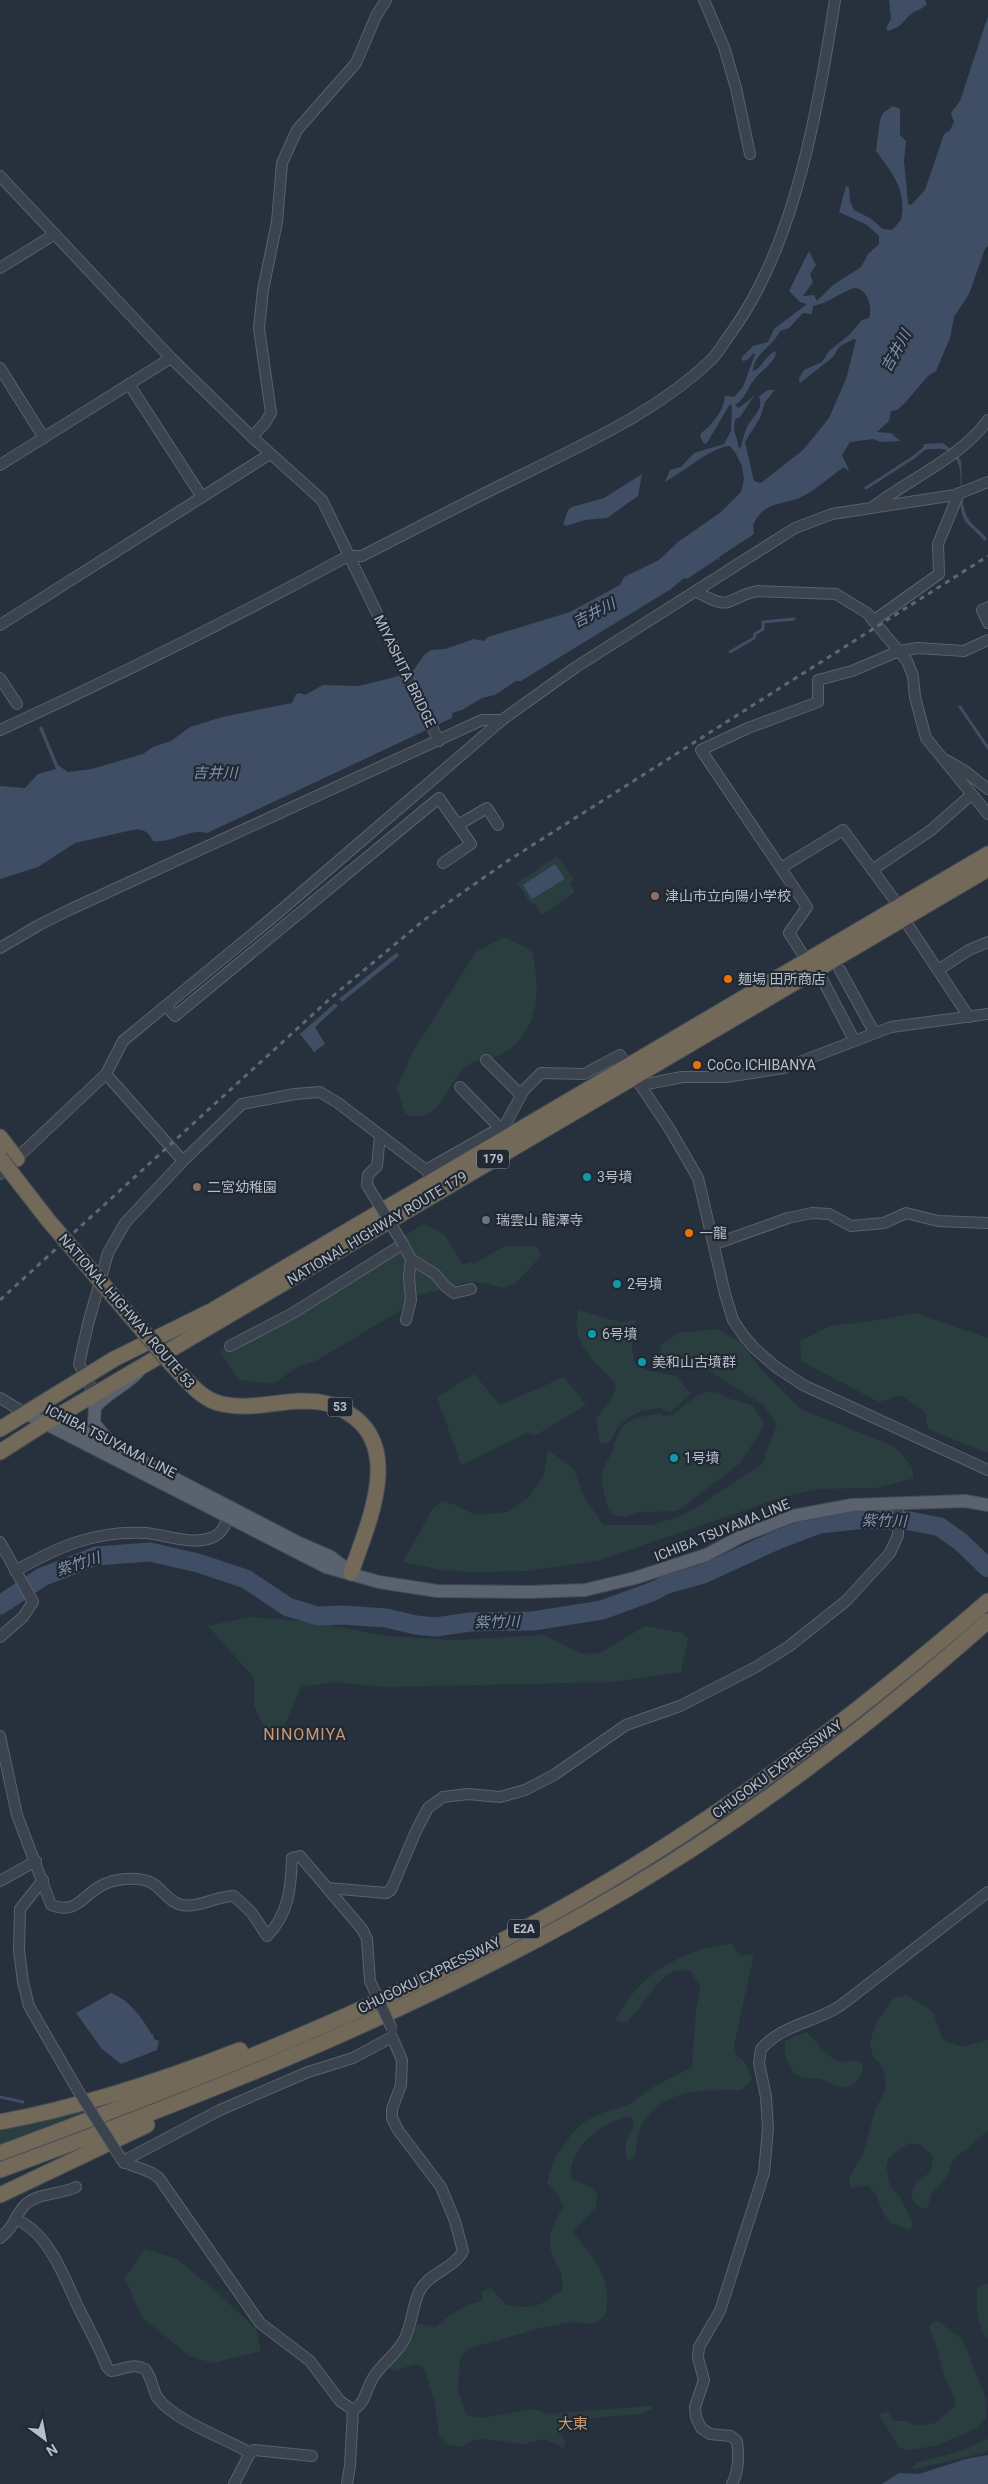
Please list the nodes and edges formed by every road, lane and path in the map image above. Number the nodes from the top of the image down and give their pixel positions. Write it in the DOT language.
graph roads {
  1 [pos="386,0"];
  2 [pos="704,0"];
  3 [pos="835,0"];
  4 [pos="750,154"];
  5 [pos="0,176"];
  6 [pos="55,234"];
  7 [pos="0,268"];
  8 [pos="171,358"];
  9 [pos="0,368"];
  10 [pos="129,384"];
  11 [pos="988,420"];
  12 [pos="252,437"];
  13 [pos="44,438"];
  14 [pos="270,454"];
  15 [pos="1,462"];
  16 [pos="988,482"];
  17 [pos="959,493"];
  18 [pos="202,497"];
  19 [pos="871,508"];
  20 [pos="348,556"];
  21 [pos="697,592"];
  22 [pos="988,607"];
  23 [pos="873,621"];
  24 [pos="988,623"];
  25 [pos="0,625"];
  26 [pos="988,640"];
  27 [pos="899,652"];
  28 [pos="0,678"];
  29 [pos="17,704"];
  30 [pos="502,720"];
  31 [pos="0,730"];
  32 [pos="439,741"];
  33 [pos="940,757"];
  34 [pos="988,790"];
  35 [pos="971,795"];
  36 [pos="988,814"];
  37 [pos="392,816"];
  38 [pos="458,825"];
  39 [pos="498,825"];
  40 [pos="401,829"];
  41 [pos="988,854"];
  42 [pos="443,863"];
  43 [pos="781,868"];
  44 [pos="988,869"];
  45 [pos="872,870"];
  46 [pos="893,898"];
  47 [pos="272,918"];
  48 [pos="904,918"];
  49 [pos="281,929"];
  50 [pos="988,942"];
  51 [pos="2,946"];
  52 [pos="812,965"];
  53 [pos="840,970"];
  54 [pos="938,970"];
  55 [pos="166,1006"];
  56 [pos="988,1014"];
  57 [pos="968,1017"];
  58 [pos="874,1032"];
  59 [pos="854,1040"];
  60 [pos="486,1060"];
  61 [pos="106,1074"];
  62 [pos="635,1075"];
  63 [pos="460,1087"];
  64 [pos="521,1095"];
  65 [pos="500,1128"];
  66 [pos="380,1134"];
  67 [pos="0,1137"];
  68 [pos="0,1158"];
  69 [pos="17,1159"];
  70 [pos="183,1161"];
  71 [pos="0,1174"];
  72 [pos="434,1180"];
  73 [pos="988,1224"];
  74 [pos="403,1244"];
  75 [pos="715,1244"];
  76 [pos="411,1260"];
  77 [pos="471,1289"];
  78 [pos="406,1320"];
  79 [pos="230,1346"];
  80 [pos="145,1365"];
  81 [pos="84,1377"];
  82 [pos="95,1395"];
  83 [pos="0,1398"];
  84 [pos="25,1413"];
  85 [pos="50,1420"];
  86 [pos="0,1429"];
  87 [pos="112,1446"];
  88 [pos="0,1452"];
  89 [pos="988,1470"];
  90 [pos="988,1505"];
  91 [pos="898,1508"];
  92 [pos="230,1513"];
  93 [pos="0,1542"];
  94 [pos="351,1572"];
  95 [pos="17,1576"];
  96 [pos="988,1601"];
  97 [pos="988,1621"];
  98 [pos="0,1637"];
  99 [pos="0,1736"];
  100 [pos="36,1861"];
  101 [pos="43,1880"];
  102 [pos="0,1881"];
  103 [pos="328,1888"];
  104 [pos="988,1892"];
  105 [pos="392,2033"];
  106 [pos="305,2034"];
  107 [pos="259,2072"];
  108 [pos="0,2122"];
  109 [pos="0,2153"];
  110 [pos="122,2160"];
  111 [pos="0,2170"];
  112 [pos="76,2187"];
  113 [pos="0,2195"];
  114 [pos="17,2220"];
  115 [pos="0,2238"];
  116 [pos="353,2410"];
  117 [pos="250,2453"];
  118 [pos="312,2456"];
  119 [pos="234,2484"];
  120 [pos="347,2484"];
  121 [pos="732,2484"];
  1 -- 12 [label="street"];
  2 -- 4 [label="street"];
  3 -- 20 [label="street"];
  5 -- 6 [label="street, MIYASHITA BRIDGE"];
  6 -- 7 [label="street"];
  6 -- 8 [label="street, MIYASHITA BRIDGE"];
  8 -- 10 [label="street"];
  8 -- 12 [label="street, MIYASHITA BRIDGE"];
  9 -- 13 [label="street"];
  10 -- 13 [label="street"];
  10 -- 18 [label="street"];
  11 -- 19 [label="street"];
  12 -- 14 [label="street, MIYASHITA BRIDGE"];
  13 -- 15 [label="street"];
  14 -- 18 [label="street"];
  14 -- 20 [label="street, MIYASHITA BRIDGE"];
  16 -- 17 [label="street"];
  17 -- 19 [label="street"];
  17 -- 23 [label="street"];
  18 -- 25 [label="street"];
  19 -- 21 [label="street"];
  20 -- 31 [label="street"];
  20 -- 32 [label="street, MIYASHITA BRIDGE"];
  21 -- 23 [label="street"];
  21 -- 30 [label="street"];
  22 -- 24 [label="street"];
  23 -- 27 [label="street"];
  26 -- 27 [label="street"];
  27 -- 33 [label="street"];
  27 -- 43 [label="street"];
  28 -- 29 [label="street"];
  30 -- 32 [label="street"];
  30 -- 37 [label="street"];
  32 -- 51 [label="street"];
  33 -- 34 [label="street"];
  33 -- 35 [label="street"];
  35 -- 36 [label="street"];
  35 -- 45 [label="street"];
  37 -- 40 [label="street"];
  37 -- 47 [label="street"];
  38 -- 39 [label="street"];
  38 -- 40 [label="street"];
  38 -- 42 [label="street"];
  40 -- 49 [label="street"];
  41 -- 52 [label="highway, NATIONAL HIGHWAY ROUTE 179 / 179"];
  43 -- 45 [label="street"];
  43 -- 52 [label="street"];
  44 -- 48 [label="highway, NATIONAL HIGHWAY ROUTE 179 / 179"];
  45 -- 46 [label="street"];
  47 -- 49 [label="street"];
  47 -- 55 [label="street"];
  48 -- 52 [label="highway, NATIONAL HIGHWAY ROUTE 179 / 179"];
  48 -- 54 [label="street"];
  49 -- 55 [label="street"];
  50 -- 54 [label="street"];
  52 -- 59 [label="street"];
  52 -- 62 [label="highway, NATIONAL HIGHWAY ROUTE 179 / 179"];
  53 -- 58 [label="street"];
  54 -- 57 [label="street"];
  55 -- 61 [label="street"];
  56 -- 57 [label="street"];
  57 -- 58 [label="street"];
  58 -- 59 [label="street"];
  59 -- 62 [label="street"];
  60 -- 64 [label="street"];
  61 -- 69 [label="street"];
  61 -- 70 [label="street"];
  62 -- 64 [label="street"];
  62 -- 72 [label="highway, NATIONAL HIGHWAY ROUTE 179 / 179"];
  62 -- 75 [label="street"];
  63 -- 65 [label="street"];
  64 -- 65 [label="street"];
  65 -- 72 [label="street"];
  66 -- 70 [label="street"];
  66 -- 72 [label="street"];
  66 -- 74 [label="street, bridge"];
  67 -- 69 [label="highway"];
  68 -- 94 [label="highway, NATIONAL HIGHWAY ROUTE 53 / 53, bridge"];
  69 -- 71 [label="street"];
  70 -- 81 [label="street"];
  72 -- 80 [label="highway, NATIONAL HIGHWAY ROUTE 179 / 179"];
  72 -- 81 [label="highway, NATIONAL HIGHWAY ROUTE 179 / 179"];
  73 -- 75 [label="street"];
  74 -- 76 [label="street"];
  74 -- 79 [label="street"];
  75 -- 89 [label="street"];
  76 -- 77 [label="street"];
  76 -- 78 [label="street"];
  80 -- 82 [label="highway, NATIONAL HIGHWAY ROUTE 179 / 179"];
  80 -- 87 [label="main road"];
  81 -- 82 [label="street"];
  81 -- 84 [label="highway, NATIONAL HIGHWAY ROUTE 179 / 179"];
  82 -- 85 [label="highway, NATIONAL HIGHWAY ROUTE 179 / 179"];
  83 -- 84 [label="street"];
  84 -- 85 [label="main road, ICHIBA TSUYAMA LINE"];
  84 -- 86 [label="highway, NATIONAL HIGHWAY ROUTE 179 / 179"];
  85 -- 87 [label="main road, ICHIBA TSUYAMA LINE"];
  85 -- 88 [label="highway, NATIONAL HIGHWAY ROUTE 179 / 179"];
  85 -- 92 [label="main road, ICHIBA TSUYAMA LINE"];
  87 -- 92 [label="main road, ICHIBA TSUYAMA LINE"];
  90 -- 91 [label="main road, ICHIBA TSUYAMA LINE"];
  91 -- 94 [label="main road, ICHIBA TSUYAMA LINE"];
  91 -- 103 [label="street"];
  92 -- 94 [label="main road, ICHIBA TSUYAMA LINE"];
  92 -- 95 [label="street"];
  93 -- 95 [label="street"];
  95 -- 98 [label="street"];
  96 -- 106 [label="highway, CHUGOKU EXPRESSWAY / E2A"];
  97 -- 107 [label="highway, CHUGOKU EXPRESSWAY / E2A"];
  99 -- 100 [label="street"];
  100 -- 101 [label="street"];
  100 -- 102 [label="street"];
  101 -- 103 [label="street"];
  101 -- 110 [label="street, bridge"];
  103 -- 105 [label="street, bridge"];
  104 -- 121 [label="street"];
  105 -- 110 [label="street"];
  105 -- 116 [label="street"];
  106 -- 108 [label="highway"];
  106 -- 109 [label="highway, CHUGOKU EXPRESSWAY / E2A"];
  107 -- 111 [label="highway, CHUGOKU EXPRESSWAY / E2A"];
  107 -- 113 [label="highway"];
  110 -- 116 [label="street"];
  112 -- 114 [label="street"];
  114 -- 115 [label="street"];
  114 -- 117 [label="street"];
  116 -- 120 [label="street"];
  117 -- 118 [label="street"];
  117 -- 119 [label="street"];
}
